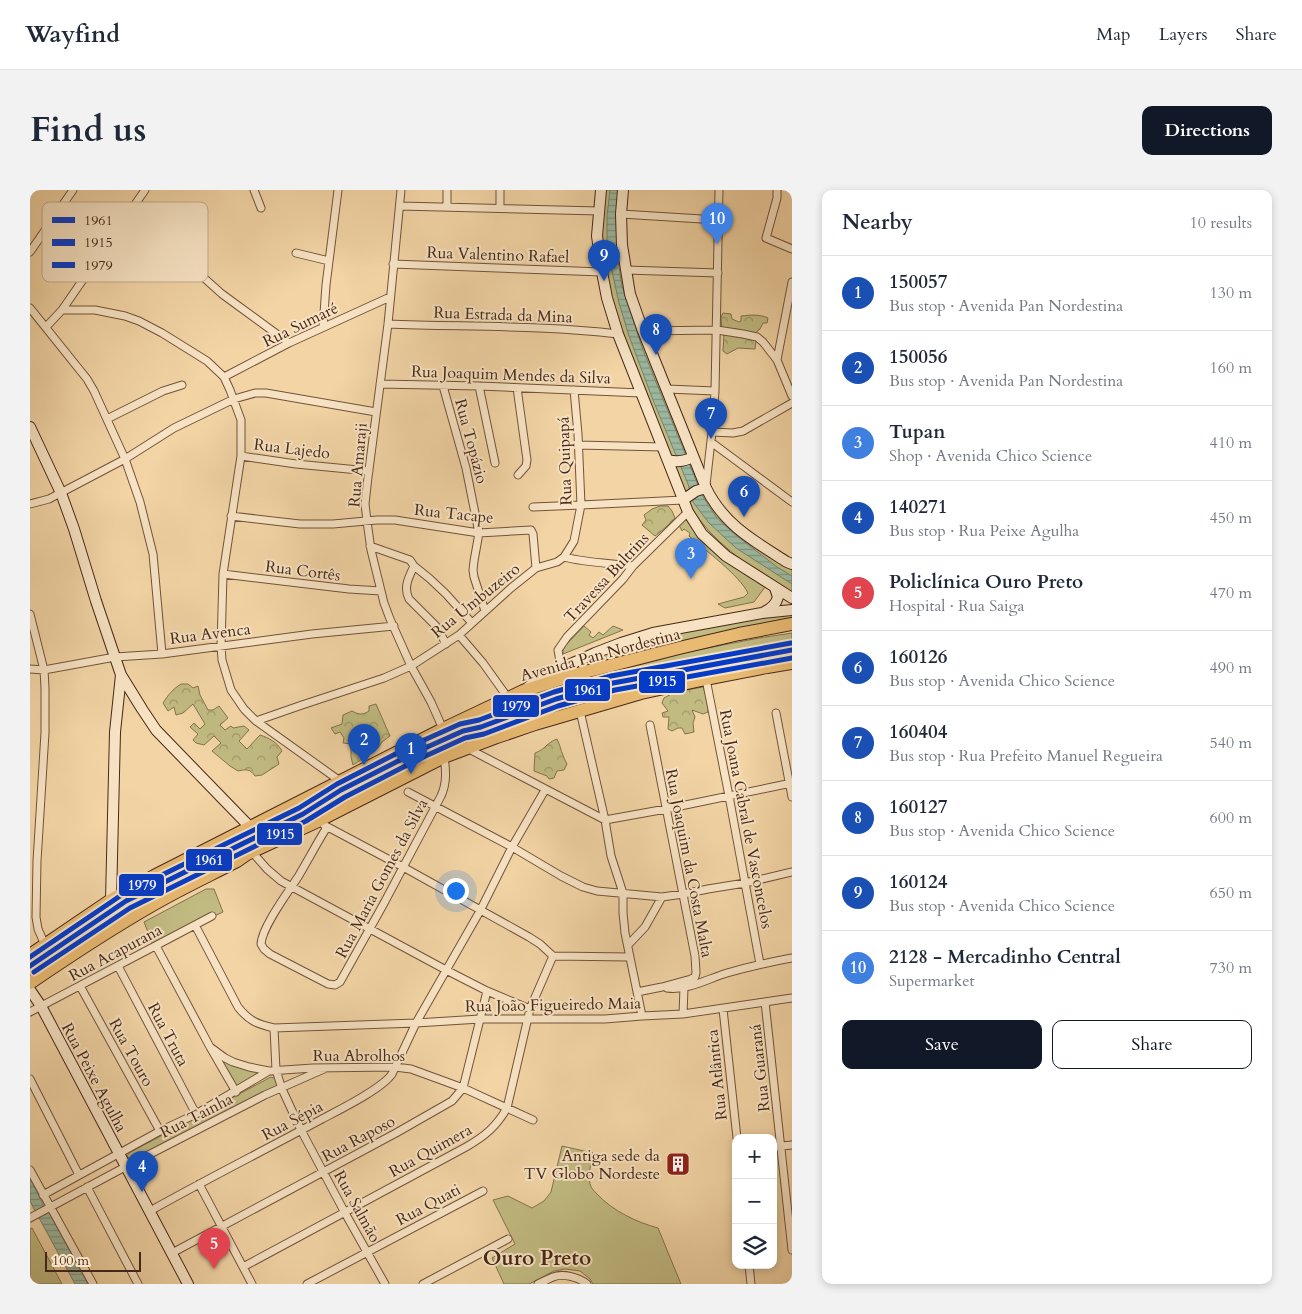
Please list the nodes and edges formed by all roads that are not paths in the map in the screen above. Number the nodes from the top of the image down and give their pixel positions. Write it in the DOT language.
graph roads {
  1 [pos="73,190"];
  2 [pos="145,190"];
  3 [pos="254,190"];
  4 [pos="338,190"];
  5 [pos="401,190"];
  6 [pos="447,190"];
  7 [pos="500,190"];
  8 [pos="600,190"];
  9 [pos="622,190"];
  10 [pos="719,190"];
  11 [pos="777,190"];
  12 [pos="65,202"];
  13 [pos="137,202"];
  14 [pos="400,206"];
  15 [pos="261,208"];
  16 [pos="447,208"];
  17 [pos="500,208"];
  18 [pos="599,211"];
  19 [pos="621,214"];
  20 [pos="718,220"];
  21 [pos="42,235"];
  22 [pos="792,249"];
  23 [pos="30,252"];
  24 [pos="296,253"];
  25 [pos="329,261"];
  26 [pos="393,264"];
  27 [pos="626,270"];
  28 [pos="602,272"];
  29 [pos="718,273"];
  30 [pos="208,281"];
  31 [pos="81,282"];
  32 [pos="792,282"];
  33 [pos="390,297"];
  34 [pos="30,308"];
  35 [pos="62,310"];
  36 [pos="388,324"];
  37 [pos="46,327"];
  38 [pos="323,327"];
  39 [pos="717,330"];
  40 [pos="643,331"];
  41 [pos="618,334"];
  42 [pos="289,342"];
  43 [pos="777,360"];
  44 [pos="224,377"];
  45 [pos="380,384"];
  46 [pos="182,385"];
  47 [pos="442,386"];
  48 [pos="479,386"];
  49 [pos="517,388"];
  50 [pos="667,389"];
  51 [pos="574,390"];
  52 [pos="715,391"];
  53 [pos="641,393"];
  54 [pos="792,396"];
  55 [pos="234,399"];
  56 [pos="792,403"];
  57 [pos="376,412"];
  58 [pos="107,419"];
  59 [pos="30,428"];
  60 [pos="712,432"];
  61 [pos="711,442"];
  62 [pos="578,445"];
  63 [pos="663,447"];
  64 [pos="241,456"];
  65 [pos="125,459"];
  66 [pos="680,460"];
  67 [pos="495,463"];
  68 [pos="369,471"];
  69 [pos="518,475"];
  70 [pos="61,492"];
  71 [pos="693,493"];
  72 [pos="792,502"];
  73 [pos="30,504"];
  74 [pos="581,505"];
  75 [pos="533,507"];
  76 [pos="688,512"];
  77 [pos="231,516"];
  78 [pos="366,521"];
  79 [pos="479,533"];
  80 [pos="370,546"];
  81 [pos="564,557"];
  82 [pos="790,564"];
  83 [pos="414,566"];
  84 [pos="633,566"];
  85 [pos="536,568"];
  86 [pos="223,574"];
  87 [pos="775,588"];
  88 [pos="381,591"];
  89 [pos="792,598"];
  90 [pos="792,610"];
  91 [pos="485,611"];
  92 [pos="30,614"];
  93 [pos="762,614"];
  94 [pos="472,623"];
  95 [pos="792,624"];
  96 [pos="394,626"];
  97 [pos="459,635"];
  98 [pos="446,644"];
  99 [pos="221,646"];
  100 [pos="162,654"];
  101 [pos="115,656"];
  102 [pos="792,663"];
  103 [pos="411,666"];
  104 [pos="561,668"];
  105 [pos="30,669"];
  106 [pos="44,670"];
  107 [pos="121,675"];
  108 [pos="706,679"];
  109 [pos="523,691"];
  110 [pos="508,698"];
  111 [pos="580,711"];
  112 [pos="776,713"];
  113 [pos="256,721"];
  114 [pos="650,725"];
  115 [pos="443,729"];
  116 [pos="467,748"];
  117 [pos="444,757"];
  118 [pos="340,781"];
  119 [pos="791,783"];
  120 [pos="545,790"];
  121 [pos="408,792"];
  122 [pos="729,796"];
  123 [pos="792,797"];
  124 [pos="434,807"];
  125 [pos="666,809"];
  126 [pos="605,820"];
  127 [pos="322,824"];
  128 [pos="250,827"];
  129 [pos="512,848"];
  130 [pos="250,853"];
  131 [pos="402,867"];
  132 [pos="792,872"];
  133 [pos="745,883"];
  134 [pos="291,886"];
  135 [pos="623,893"];
  136 [pos="683,894"];
  137 [pos="662,897"];
  138 [pos="111,900"];
  139 [pos="480,911"];
  140 [pos="212,916"];
  141 [pos="195,924"];
  142 [pos="369,928"];
  143 [pos="44,945"];
  144 [pos="628,945"];
  145 [pos="156,946"];
  146 [pos="30,954"];
  147 [pos="553,956"];
  148 [pos="630,957"];
  149 [pos="792,958"];
  150 [pos="760,964"];
  151 [pos="118,966"];
  152 [pos="446,970"];
  153 [pos="30,975"];
  154 [pos="30,983"];
  155 [pos="80,986"];
  156 [pos="662,987"];
  157 [pos="684,988"];
  158 [pos="30,990"];
  159 [pos="487,991"];
  160 [pos="637,992"];
  161 [pos="792,998"];
  162 [pos="765,1002"];
  163 [pos="41,1006"];
  164 [pos="530,1009"];
  165 [pos="723,1009"];
  166 [pos="30,1012"];
  167 [pos="683,1014"];
  168 [pos="642,1016"];
  169 [pos="480,1019"];
  170 [pos="527,1019"];
  171 [pos="416,1023"];
  172 [pos="274,1028"];
  173 [pos="210,1047"];
  174 [pos="395,1067"];
  175 [pos="324,1069"];
  176 [pos="272,1071"];
  177 [pos="30,1079"];
  178 [pos="463,1088"];
  179 [pos="282,1089"];
  180 [pos="236,1092"];
  181 [pos="507,1108"];
  182 [pos="196,1114"];
  183 [pos="532,1120"];
  184 [pos="301,1130"];
  185 [pos="160,1131"];
  186 [pos="736,1134"];
  187 [pos="776,1134"];
  188 [pos="792,1145"];
  189 [pos="777,1146"];
  190 [pos="119,1154"];
  191 [pos="125,1167"];
  192 [pos="30,1170"];
  193 [pos="324,1172"];
  194 [pos="80,1175"];
  195 [pos="199,1184"];
  196 [pos="86,1187"];
  197 [pos="483,1191"];
  198 [pos="43,1195"];
  199 [pos="49,1208"];
  200 [pos="150,1211"];
  201 [pos="345,1213"];
  202 [pos="33,1217"];
  203 [pos="221,1226"];
  204 [pos="508,1239"];
  205 [pos="792,1250"];
  206 [pos="367,1252"];
  207 [pos="172,1253"];
  208 [pos="243,1267"];
  209 [pos="750,1269"];
  210 [pos="93,1284"];
  211 [pos="138,1284"];
  212 [pos="188,1284"];
  213 [pos="252,1284"];
  214 [pos="308,1284"];
  215 [pos="385,1284"];
  216 [pos="423,1284"];
  217 [pos="538,1284"];
  218 [pos="587,1284"];
  219 [pos="751,1284"];
  1 -- 12 [label="street"];
  2 -- 13 [label="street"];
  3 -- 15 [label="street"];
  4 -- 25 [label="street"];
  5 -- 14 [label="street, Rua Amaraji"];
  6 -- 16 [label="street"];
  7 -- 17 [label="street"];
  8 -- 18 [label="main road"];
  9 -- 19 [label="main road"];
  10 -- 20 [label="street"];
  11 -- 22 [label="street"];
  14 -- 16 [label="street"];
  14 -- 26 [label="street, Rua Amaraji"];
  16 -- 17 [label="street"];
  17 -- 18 [label="street"];
  18 -- 28 [label="main road"];
  19 -- 20 [label="street"];
  19 -- 27 [label="main road"];
  20 -- 29 [label="street"];
  21 -- 23 [label="street"];
  24 -- 25 [label="street"];
  25 -- 38 [label="street"];
  26 -- 28 [label="street, Rua Valentino Rafael"];
  26 -- 33 [label="street, Rua Amaraji"];
  27 -- 29 [label="street"];
  27 -- 40 [label="main road"];
  28 -- 41 [label="main road"];
  29 -- 39 [label="street"];
  30 -- 42 [label="street"];
  31 -- 35 [label="street"];
  32 -- 43 [label="street"];
  33 -- 36 [label="street, Rua Amaraji"];
  33 -- 38 [label="street, Rua Sumaré"];
  34 -- 37 [label="street"];
  35 -- 37 [label="street"];
  35 -- 44 [label="street"];
  36 -- 41 [label="street, Rua Estrada da Mina"];
  36 -- 45 [label="street, Rua Amaraji"];
  37 -- 58 [label="street"];
  38 -- 42 [label="street, Rua Sumaré"];
  39 -- 40 [label="street"];
  39 -- 43 [label="street"];
  39 -- 52 [label="street"];
  40 -- 50 [label="main road"];
  41 -- 53 [label="main road"];
  42 -- 44 [label="street, Rua Sumaré"];
  43 -- 54 [label="street"];
  44 -- 55 [label="street"];
  45 -- 47 [label="street, Rua Joaquim Mendes da Silva"];
  45 -- 57 [label="street, Rua Amaraji"];
  46 -- 58 [label="street"];
  47 -- 48 [label="street, Rua Joaquim Mendes da Silva"];
  47 -- 79 [label="street, Rua Topázio"];
  48 -- 49 [label="street, Rua Joaquim Mendes da Silva"];
  48 -- 67 [label="street"];
  49 -- 51 [label="street, Rua Joaquim Mendes da Silva"];
  49 -- 69 [label="street"];
  50 -- 52 [label="street"];
  50 -- 66 [label="main road"];
  51 -- 53 [label="street, Rua Joaquim Mendes da Silva"];
  51 -- 62 [label="street, Rua Quipapá"];
  52 -- 60 [label="street"];
  53 -- 63 [label="main road"];
  55 -- 57 [label="street"];
  55 -- 64 [label="street"];
  55 -- 65 [label="street"];
  56 -- 60 [label="street"];
  57 -- 68 [label="street, Rua Amaraji"];
  58 -- 65 [label="street"];
  59 -- 70 [label="main road"];
  60 -- 61 [label="street"];
  61 -- 71 [label="street"];
  61 -- 72 [label="street"];
  62 -- 63 [label="street"];
  62 -- 74 [label="street, Rua Quipapá"];
  63 -- 66 [label="main road"];
  64 -- 68 [label="street, Rua Lajedo"];
  64 -- 77 [label="street"];
  65 -- 70 [label="street"];
  65 -- 100 [label="street"];
  66 -- 71 [label="main road"];
  66 -- 71 [label="main road"];
  68 -- 78 [label="street, Rua Amaraji"];
  70 -- 73 [label="street"];
  70 -- 101 [label="main road"];
  71 -- 74 [label="street"];
  71 -- 76 [label="main road"];
  71 -- 82 [label="main road"];
  74 -- 75 [label="street"];
  74 -- 81 [label="street, Rua Quipapá"];
  76 -- 84 [label="street, Travessa Bultrins"];
  76 -- 87 [label="main road"];
  77 -- 78 [label="street, Rua Tacape"];
  77 -- 86 [label="street"];
  78 -- 79 [label="street, Rua Tacape"];
  78 -- 80 [label="street, Rua Amaraji"];
  79 -- 85 [label="street, Rua Tacape"];
  79 -- 91 [label="street"];
  80 -- 83 [label="street"];
  80 -- 88 [label="street, Rua Amaraji"];
  81 -- 84 [label="street"];
  81 -- 85 [label="street, Rua Umbuzeiro"];
  83 -- 94 [label="street"];
  83 -- 98 [label="street"];
  84 -- 104 [label="street, Travessa Bultrins"];
  85 -- 91 [label="street, Rua Umbuzeiro"];
  86 -- 88 [label="street, Rua Cortês"];
  86 -- 99 [label="street"];
  87 -- 89 [label="main road"];
  87 -- 93 [label="main road"];
  88 -- 96 [label="street, Rua Amaraji"];
  90 -- 93 [label="main road"];
  91 -- 94 [label="street, Rua Umbuzeiro"];
  92 -- 106 [label="street"];
  93 -- 104 [label="main road"];
  94 -- 97 [label="street, Rua Umbuzeiro"];
  95 -- 109 [label="highway, Avenida Pan Nordestina"];
  96 -- 99 [label="street, Rua Avenca"];
  96 -- 103 [label="street, Rua Amaraji"];
  97 -- 98 [label="street, Rua Umbuzeiro"];
  97 -- 110 [label="street"];
  98 -- 103 [label="street, Rua Umbuzeiro"];
  99 -- 100 [label="street, Rua Avenca"];
  99 -- 113 [label="street"];
  100 -- 101 [label="street, Rua Avenca"];
  101 -- 106 [label="street, Rua Avenca"];
  101 -- 107 [label="main road"];
  102 -- 108 [label="highway"];
  103 -- 113 [label="street, Rua Umbuzeiro"];
  103 -- 115 [label="street, Rua Amaraji"];
  104 -- 109 [label="main road"];
  105 -- 106 [label="street, Rua Avenca"];
  106 -- 143 [label="street"];
  107 -- 128 [label="main road"];
  107 -- 138 [label="main road"];
  108 -- 111 [label="highway"];
  108 -- 122 [label="street, Rua Joana Cabral de Vasconcelos"];
  109 -- 110 [label="highway, Avenida Pan Nordestina"];
  110 -- 115 [label="highway, Avenida Pan Nordestina"];
  111 -- 116 [label="highway"];
  111 -- 126 [label="street"];
  112 -- 119 [label="street"];
  113 -- 118 [label="street"];
  114 -- 125 [label="street, Rua Joaquim da Costa Malta"];
  115 -- 118 [label="highway, Avenida Pan Nordestina"];
  116 -- 117 [label="highway"];
  116 -- 120 [label="street"];
  117 -- 124 [label="street, Rua Maria Gomes da Silva"];
  117 -- 127 [label="highway"];
  118 -- 128 [label="highway, Avenida Pan Nordestina"];
  119 -- 122 [label="street"];
  119 -- 123 [label="street"];
  120 -- 126 [label="street"];
  120 -- 129 [label="street"];
  121 -- 124 [label="street"];
  122 -- 125 [label="street"];
  122 -- 133 [label="street, Rua Joana Cabral de Vasconcelos"];
  124 -- 129 [label="street"];
  124 -- 131 [label="street, Rua Maria Gomes da Silva"];
  125 -- 126 [label="street"];
  125 -- 136 [label="street, Rua Joaquim da Costa Malta"];
  126 -- 135 [label="street"];
  127 -- 130 [label="highway"];
  127 -- 131 [label="street"];
  127 -- 134 [label="street"];
  128 -- 138 [label="highway, Avenida Pan Nordestina"];
  129 -- 135 [label="street"];
  129 -- 139 [label="street"];
  130 -- 134 [label="street"];
  130 -- 153 [label="highway"];
  130 -- 154 [label="highway"];
  131 -- 139 [label="street"];
  131 -- 142 [label="street, Rua Maria Gomes da Silva"];
  132 -- 133 [label="street"];
  133 -- 136 [label="street"];
  133 -- 150 [label="street, Rua Joana Cabral de Vasconcelos"];
  134 -- 142 [label="street"];
  134 -- 142 [label="street, Rua Maria Gomes da Silva"];
  135 -- 137 [label="street"];
  135 -- 144 [label="street"];
  136 -- 137 [label="street"];
  136 -- 156 [label="street, Rua Joaquim da Costa Malta"];
  137 -- 144 [label="street"];
  138 -- 143 [label="highway, Avenida Pan Nordestina"];
  139 -- 147 [label="street"];
  139 -- 152 [label="street"];
  140 -- 141 [label="street, Rua Acapurana"];
  141 -- 145 [label="street, Rua Acapurana"];
  141 -- 172 [label="street, Rua João Figueiredo Maia"];
  142 -- 152 [label="street"];
  143 -- 146 [label="highway, Avenida Pan Nordestina"];
  144 -- 148 [label="street"];
  145 -- 151 [label="street, Rua Acapurana"];
  145 -- 173 [label="street, Rua Abrolhos"];
  147 -- 148 [label="street"];
  147 -- 164 [label="street, Rua Quimera"];
  148 -- 160 [label="street"];
  149 -- 150 [label="street"];
  150 -- 157 [label="street"];
  151 -- 155 [label="street, Rua Acapurana"];
  151 -- 182 [label="street, Rua Truta"];
  152 -- 159 [label="street"];
  152 -- 171 [label="street"];
  155 -- 163 [label="street, Rua Acapurana"];
  155 -- 185 [label="street, Rua Touro"];
  156 -- 157 [label="street"];
  156 -- 160 [label="street, Rua Joaquim da Costa Malta"];
  157 -- 167 [label="street"];
  158 -- 163 [label="main road, Rua Peixe Agulha"];
  159 -- 164 [label="street"];
  159 -- 169 [label="street"];
  160 -- 168 [label="street"];
  161 -- 162 [label="street, Rua João Figueiredo Maia"];
  162 -- 165 [label="street, Rua João Figueiredo Maia"];
  162 -- 187 [label="street, Rua Guaraná"];
  163 -- 166 [label="street, Rua Acapurana"];
  163 -- 190 [label="main road, Rua Peixe Agulha"];
  164 -- 170 [label="street, Rua Quimera"];
  165 -- 167 [label="street, Rua João Figueiredo Maia"];
  165 -- 186 [label="street, Rua Atlântica"];
  167 -- 168 [label="street, Rua João Figueiredo Maia"];
  168 -- 170 [label="street, Rua João Figueiredo Maia"];
  169 -- 170 [label="street, Rua João Figueiredo Maia"];
  169 -- 171 [label="street, Rua João Figueiredo Maia"];
  169 -- 178 [label="street"];
  170 -- 181 [label="street, Rua Quimera"];
  171 -- 172 [label="street, Rua João Figueiredo Maia"];
  171 -- 174 [label="street, Rua Sépia"];
  172 -- 176 [label="street, Rua Salmão"];
  173 -- 176 [label="street, Rua Abrolhos"];
  173 -- 180 [label="street, Rua Abrolhos"];
  174 -- 175 [label="street, Rua Abrolhos"];
  174 -- 178 [label="street, Rua Abrolhos"];
  174 -- 184 [label="street, Rua Sépia"];
  175 -- 176 [label="street, Rua Abrolhos"];
  175 -- 179 [label="street, Rua Tainha"];
  176 -- 179 [label="street, Rua Salmão"];
  176 -- 180 [label="street, Rua Tainha"];
  177 -- 194 [label="street"];
  178 -- 181 [label="street, Rua Abrolhos"];
  178 -- 193 [label="street, Rua Raposo"];
  179 -- 184 [label="street, Rua Salmão"];
  179 -- 191 [label="street, Rua Tainha"];
  180 -- 182 [label="street, Rua Tainha"];
  181 -- 183 [label="street, Rua Abrolhos"];
  181 -- 201 [label="street, Rua Quimera"];
  182 -- 185 [label="street, Rua Tainha"];
  184 -- 193 [label="street, Rua Salmão"];
  184 -- 195 [label="street, Rua Sépia"];
  185 -- 190 [label="street, Rua Tainha"];
  188 -- 189 [label="street"];
  189 -- 205 [label="street, Rua Guaraná"];
  190 -- 191 [label="main road, Rua Peixe Agulha"];
  190 -- 194 [label="street, Rua Tainha"];
  191 -- 196 [label="street, Rua Tainha"];
  191 -- 200 [label="main road, Rua Peixe Agulha"];
  192 -- 198 [label="street"];
  193 -- 201 [label="street, Rua Salmão"];
  193 -- 203 [label="street, Rua Raposo"];
  194 -- 198 [label="street, Rua Tainha"];
  195 -- 200 [label="street, Rua Sépia"];
  195 -- 203 [label="street"];
  196 -- 199 [label="street, Rua Tainha"];
  196 -- 211 [label="street"];
  197 -- 206 [label="street, Rua Quati"];
  198 -- 199 [label="street"];
  199 -- 202 [label="street, Rua Tainha"];
  199 -- 210 [label="street"];
  200 -- 207 [label="main road, Rua Peixe Agulha"];
  201 -- 206 [label="street, Rua Salmão"];
  201 -- 208 [label="street, Rua Quimera"];
  203 -- 207 [label="street, Rua Raposo"];
  203 -- 208 [label="street"];
  204 -- 216 [label="street"];
  206 -- 214 [label="street, Rua Quati"];
  206 -- 215 [label="street, Rua Salmão"];
  207 -- 212 [label="main road, Rua Peixe Agulha"];
  208 -- 213 [label="street"];
  209 -- 219 [label="street"];
  217 -- 218 [label="street"];
}
